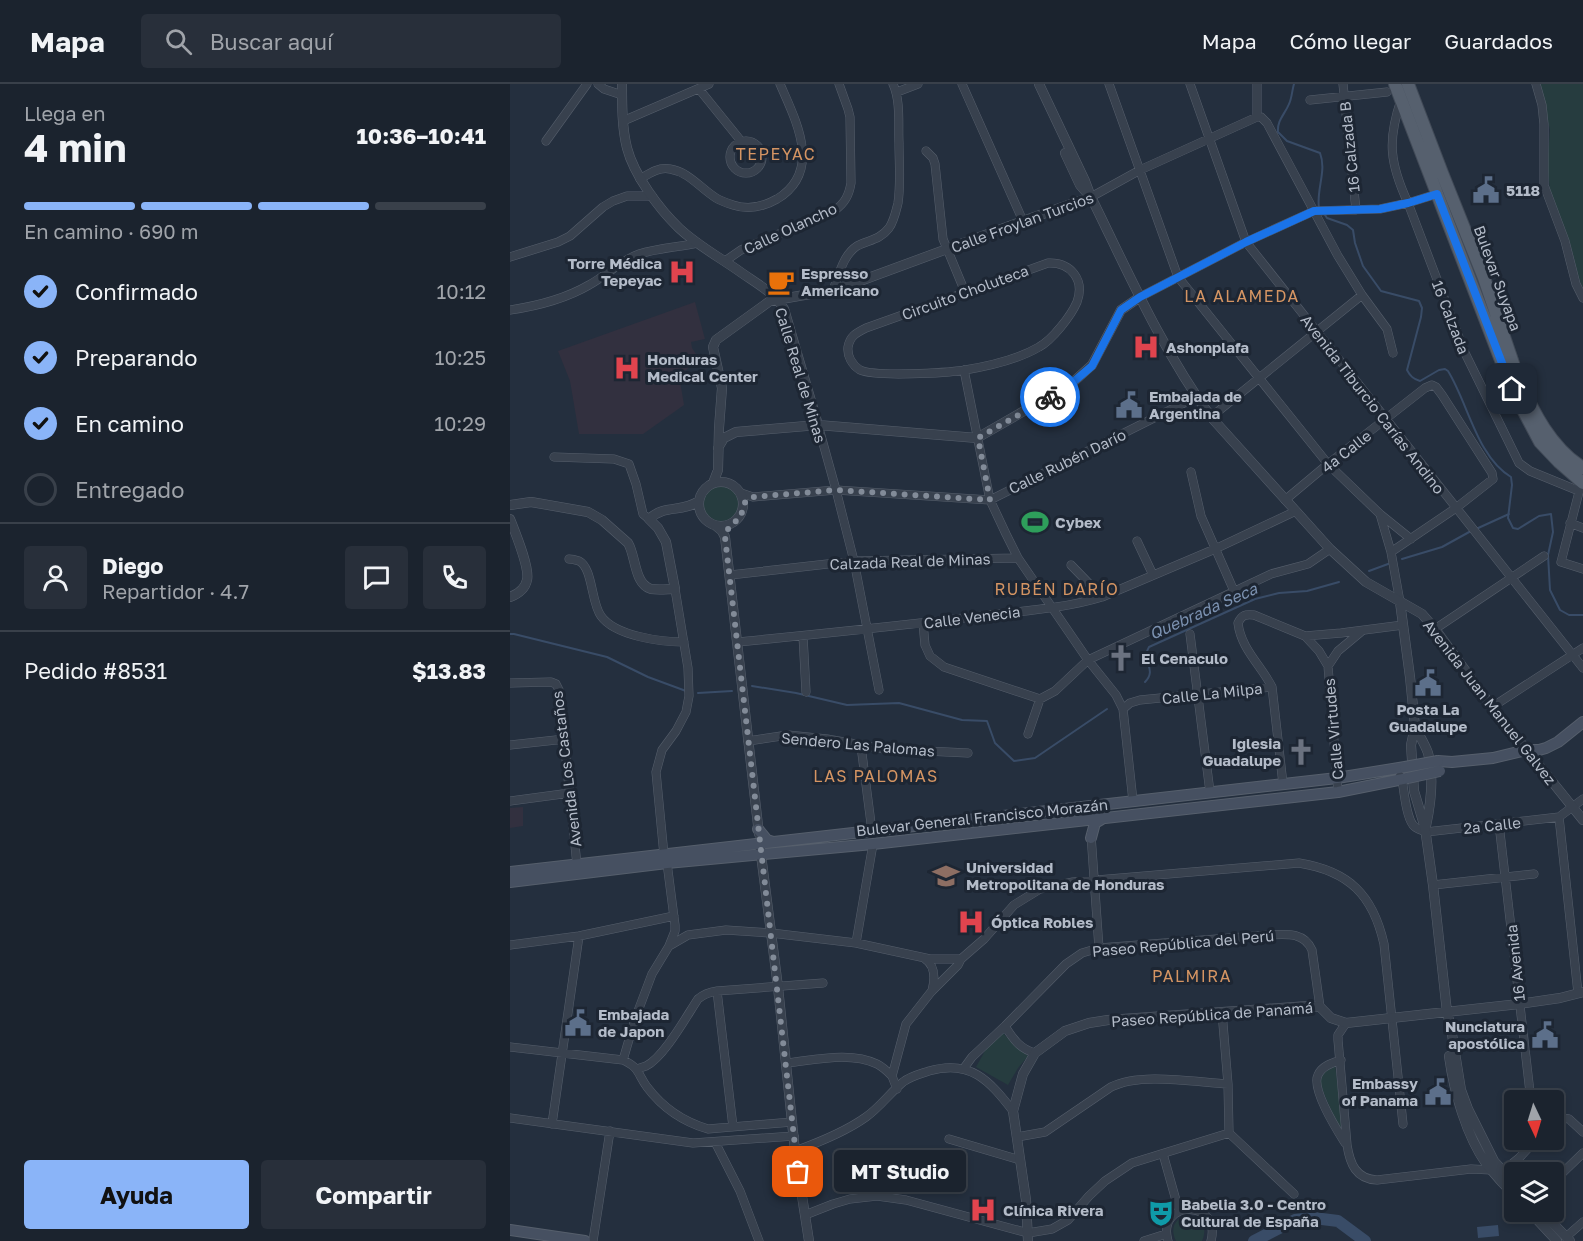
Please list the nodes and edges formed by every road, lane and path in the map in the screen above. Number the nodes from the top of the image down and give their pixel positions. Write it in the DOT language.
graph roads {
  1 [pos="587,84"];
  2 [pos="598,84"];
  3 [pos="622,84"];
  4 [pos="709,84"];
  5 [pos="780,84"];
  6 [pos="838,84"];
  7 [pos="918,84"];
  8 [pos="962,84"];
  9 [pos="1032,84"];
  10 [pos="1039,84"];
  11 [pos="1109,84"];
  12 [pos="1190,84"];
  13 [pos="1257,84"];
  14 [pos="1343,84"];
  15 [pos="1408,84"];
  16 [pos="1536,84"];
  17 [pos="895,88"];
  18 [pos="1391,88"];
  19 [pos="699,89"];
  20 [pos="622,95"];
  21 [pos="1344,97"];
  22 [pos="1310,100"];
  23 [pos="1401,100"];
  24 [pos="1257,117"];
  25 [pos="623,120"];
  26 [pos="1209,139"];
  27 [pos="546,141"];
  28 [pos="741,141"];
  29 [pos="926,151"];
  30 [pos="1140,170"];
  31 [pos="640,179"];
  32 [pos="1444,179"];
  33 [pos="1437,194"];
  34 [pos="652,196"];
  35 [pos="1091,197"];
  36 [pos="1453,202"];
  37 [pos="1408,203"];
  38 [pos="1356,210"];
  39 [pos="1319,211"];
  40 [pos="1023,220"];
  41 [pos="1246,242"];
  42 [pos="698,243"];
  43 [pos="947,249"];
  44 [pos="510,257"];
  45 [pos="725,261"];
  46 [pos="1178,278"];
  47 [pos="755,283"];
  48 [pos="833,290"];
  49 [pos="965,292"];
  50 [pos="1362,295"];
  51 [pos="1140,297"];
  52 [pos="1583,298"];
  53 [pos="777,299"];
  54 [pos="759,307"];
  55 [pos="510,310"];
  56 [pos="1316,332"];
  57 [pos="1393,353"];
  58 [pos="964,370"];
  59 [pos="1259,378"];
  60 [pos="1196,397"];
  61 [pos="1210,417"];
  62 [pos="719,419"];
  63 [pos="1386,420"];
  64 [pos="818,425"];
  65 [pos="736,432"];
  66 [pos="978,438"];
  67 [pos="718,448"];
  68 [pos="555,457"];
  69 [pos="1328,464"];
  70 [pos="1583,468"];
  71 [pos="718,470"];
  72 [pos="1191,471"];
  73 [pos="725,482"];
  74 [pos="713,483"];
  75 [pos="1581,486"];
  76 [pos="836,490"];
  77 [pos="741,493"];
  78 [pos="753,497"];
  79 [pos="990,500"];
  80 [pos="1285,500"];
  81 [pos="699,501"];
  82 [pos="744,504"];
  83 [pos="510,505"];
  84 [pos="687,508"];
  85 [pos="1456,508"];
  86 [pos="1296,512"];
  87 [pos="701,514"];
  88 [pos="1380,514"];
  89 [pos="510,519"];
  90 [pos="650,519"];
  91 [pos="1570,523"];
  92 [pos="731,524"];
  93 [pos="716,526"];
  94 [pos="1583,528"];
  95 [pos="725,537"];
  96 [pos="1411,539"];
  97 [pos="1137,542"];
  98 [pos="1215,549"];
  99 [pos="1330,549"];
  100 [pos="1391,552"];
  101 [pos="1544,556"];
  102 [pos="1018,558"];
  103 [pos="569,559"];
  104 [pos="854,561"];
  105 [pos="1071,565"];
  106 [pos="1583,570"];
  107 [pos="730,575"];
  108 [pos="1153,575"];
  109 [pos="1512,578"];
  110 [pos="675,589"];
  111 [pos="1234,591"];
  112 [pos="510,597"];
  113 [pos="1102,597"];
  114 [pos="1400,602"];
  115 [pos="1052,607"];
  116 [pos="923,623"];
  117 [pos="1403,625"];
  118 [pos="868,629"];
  119 [pos="1435,629"];
  120 [pos="1363,630"];
  121 [pos="1190,634"];
  122 [pos="803,636"];
  123 [pos="1305,636"];
  124 [pos="684,642"];
  125 [pos="738,642"];
  126 [pos="1583,648"];
  127 [pos="1573,655"];
  128 [pos="1088,660"];
  129 [pos="1328,666"];
  130 [pos="1583,668"];
  131 [pos="510,683"];
  132 [pos="1272,687"];
  133 [pos="879,690"];
  134 [pos="806,692"];
  135 [pos="1197,695"];
  136 [pos="1040,699"];
  137 [pos="1492,707"];
  138 [pos="1122,709"];
  139 [pos="1583,722"];
  140 [pos="1415,727"];
  141 [pos="1028,735"];
  142 [pos="565,739"];
  143 [pos="748,741"];
  144 [pos="510,745"];
  145 [pos="861,746"];
  146 [pos="1526,750"];
  147 [pos="968,753"];
  148 [pos="1439,766"];
  149 [pos="1392,769"];
  150 [pos="1337,778"];
  151 [pos="1405,779"];
  152 [pos="1284,784"];
  153 [pos="1210,792"];
  154 [pos="1338,792"];
  155 [pos="570,793"];
  156 [pos="1583,799"];
  157 [pos="510,801"];
  158 [pos="1133,801"];
  159 [pos="1088,806"];
  160 [pos="1573,807"];
  161 [pos="1559,817"];
  162 [pos="1104,818"];
  163 [pos="1089,820"];
  164 [pos="1583,820"];
  165 [pos="1499,824"];
  166 [pos="758,829"];
  167 [pos="1426,830"];
  168 [pos="872,831"];
  169 [pos="1091,838"];
  170 [pos="774,842"];
  171 [pos="873,844"];
  172 [pos="748,851"];
  173 [pos="761,855"];
  174 [pos="666,859"];
  175 [pos="578,864"];
  176 [pos="510,872"];
  177 [pos="1534,874"];
  178 [pos="1506,877"];
  179 [pos="1094,881"];
  180 [pos="510,882"];
  181 [pos="1433,885"];
  182 [pos="674,916"];
  183 [pos="675,925"];
  184 [pos="771,933"];
  185 [pos="688,935"];
  186 [pos="579,936"];
  187 [pos="1583,937"];
  188 [pos="1573,938"];
  189 [pos="856,943"];
  190 [pos="510,946"];
  191 [pos="669,946"];
  192 [pos="1099,948"];
  193 [pos="924,958"];
  194 [pos="961,959"];
  195 [pos="823,983"];
  196 [pos="778,987"];
  197 [pos="717,991"];
  198 [pos="932,992"];
  199 [pos="1581,993"];
  200 [pos="1519,1004"];
  201 [pos="1320,1007"];
  202 [pos="1447,1011"];
  203 [pos="1222,1012"];
  204 [pos="1392,1018"];
  205 [pos="1346,1023"];
  206 [pos="1005,1026"];
  207 [pos="510,1047"];
  208 [pos="1035,1053"];
  209 [pos="561,1054"];
  210 [pos="622,1060"];
  211 [pos="1341,1060"];
  212 [pos="786,1063"];
  213 [pos="964,1068"];
  214 [pos="637,1069"];
  215 [pos="892,1076"];
  216 [pos="1228,1084"];
  217 [pos="897,1089"];
  218 [pos="1019,1089"];
  219 [pos="1530,1090"];
  220 [pos="1000,1094"];
  221 [pos="1013,1110"];
  222 [pos="510,1118"];
  223 [pos="1564,1118"];
  224 [pos="792,1122"];
  225 [pos="552,1124"];
  226 [pos="1404,1124"];
  227 [pos="733,1127"];
  228 [pos="708,1129"];
  229 [pos="610,1131"];
  230 [pos="1583,1132"];
  231 [pos="1229,1133"];
  232 [pos="794,1136"];
  233 [pos="1017,1137"];
  234 [pos="949,1139"];
  235 [pos="715,1142"];
  236 [pos="693,1143"];
  237 [pos="1347,1145"];
  238 [pos="1527,1150"];
  239 [pos="795,1151"];
  240 [pos="1480,1153"];
  241 [pos="1583,1153"];
  242 [pos="1163,1154"];
  243 [pos="1020,1160"];
  244 [pos="1471,1169"];
  245 [pos="1492,1170"];
  246 [pos="1503,1171"];
  247 [pos="1564,1171"];
  248 [pos="1504,1184"];
  249 [pos="1294,1194"];
  250 [pos="1179,1211"];
  251 [pos="805,1215"];
  252 [pos="1542,1222"];
  253 [pos="1550,1222"];
  254 [pos="1583,1222"];
  255 [pos="510,1230"];
  256 [pos="1028,1237"];
  257 [pos="1167,1238"];
  258 [pos="1564,1240"];
  259 [pos="585,1241"];
  260 [pos="593,1241"];
  261 [pos="759,1241"];
  262 [pos="809,1241"];
  263 [pos="1144,1241"];
  264 [pos="1211,1241"];
  1 -- 27 [label="street"];
  2 -- 20 [label="street"];
  3 -- 20 [label="street, Calle Real de Minas"];
  4 -- 19 [label="street"];
  5 -- 31 [label="street"];
  6 -- 45 [label="street, Calle Olancho"];
  7 -- 17 [label="street"];
  8 -- 40 [label="street"];
  9 -- 35 [label="street, Avenida Juan Manuel Galvez"];
  10 -- 35 [label="street, Avenida Juan Manuel Galvez"];
  11 -- 30 [label="street"];
  12 -- 26 [label="street, Avenida Tiburcio Carías Andino"];
  13 -- 24 [label="street"];
  14 -- 21 [label="street, 16 Calzada B"];
  15 -- 32 [label="main road, Bulevar Suyapa"];
  16 -- 52 [label="street"];
  17 -- 48 [label="street"];
  18 -- 21 [label="street"];
  18 -- 23 [label="main road, Bulevar Suyapa"];
  19 -- 25 [label="street"];
  19 -- 28 [label="street"];
  20 -- 25 [label="street, Calle Real de Minas"];
  21 -- 22 [label="street"];
  21 -- 38 [label="street, 16 Calzada B"];
  23 -- 33 [label="main road, Bulevar Suyapa"];
  23 -- 37 [label="street, 16 Calzada"];
  24 -- 26 [label="street, Calle Froylan Turcios"];
  24 -- 39 [label="street"];
  25 -- 31 [label="street, Calle Real de Minas"];
  26 -- 30 [label="street, Calle Froylan Turcios"];
  26 -- 41 [label="street, Avenida Tiburcio Carías Andino"];
  28 -- 28 [label="street"];
  29 -- 43 [label="street"];
  30 -- 35 [label="street, Calle Froylan Turcios"];
  30 -- 46 [label="street"];
  31 -- 34 [label="street, Calle Real de Minas"];
  32 -- 33 [label="street"];
  32 -- 36 [label="main road, Bulevar Suyapa"];
  33 -- 36 [label="street"];
  33 -- 37 [label="street"];
  33 -- 75 [label="main road, Bulevar Suyapa"];
  34 -- 42 [label="street, Calle Real de Minas"];
  34 -- 44 [label="street"];
  35 -- 40 [label="street, Calle Froylan Turcios"];
  35 -- 51 [label="street, Avenida Juan Manuel Galvez"];
  36 -- 70 [label="main road, Bulevar Suyapa"];
  37 -- 38 [label="street"];
  37 -- 75 [label="street, 16 Calzada"];
  38 -- 39 [label="street"];
  39 -- 41 [label="street"];
  39 -- 50 [label="street"];
  40 -- 43 [label="street, Calle Froylan Turcios"];
  41 -- 46 [label="street"];
  41 -- 56 [label="street, Avenida Tiburcio Carías Andino"];
  42 -- 45 [label="street, Calle Real de Minas"];
  42 -- 55 [label="street"];
  43 -- 48 [label="street, Calle Froylan Turcios"];
  43 -- 49 [label="street"];
  45 -- 47 [label="street, Calle Real de Minas"];
  46 -- 51 [label="street"];
  46 -- 59 [label="street"];
  47 -- 53 [label="street, Calle Real de Minas"];
  47 -- 54 [label="street"];
  48 -- 53 [label="street, Calle Froylan Turcios"];
  49 -- 58 [label="street, Circuito Choluteca"];
  49 -- 58 [label="street, Circuito Choluteca"];
  50 -- 56 [label="street"];
  50 -- 57 [label="street"];
  51 -- 60 [label="street, Avenida Juan Manuel Galvez"];
  51 -- 66 [label="street"];
  53 -- 54 [label="street, Calle Froylan Turcios"];
  53 -- 64 [label="street, Calle Real de Minas"];
  54 -- 62 [label="street, Calle Froylan Turcios"];
  56 -- 59 [label="street"];
  56 -- 63 [label="street, Avenida Tiburcio Carías Andino"];
  58 -- 66 [label="street"];
  59 -- 61 [label="street"];
  59 -- 69 [label="street"];
  60 -- 61 [label="street, Avenida Juan Manuel Galvez"];
  60 -- 79 [label="street, Calle Rubén Darío"];
  61 -- 80 [label="street, Avenida Juan Manuel Galvez"];
  62 -- 65 [label="street"];
  62 -- 67 [label="street"];
  63 -- 69 [label="street, 4a Calle"];
  63 -- 85 [label="street, Avenida Tiburcio Carías Andino"];
  63 -- 85 [label="street, 4a Calle"];
  64 -- 65 [label="street"];
  64 -- 66 [label="street"];
  64 -- 76 [label="street, Calle Real de Minas"];
  65 -- 67 [label="street"];
  66 -- 79 [label="street"];
  67 -- 71 [label="street"];
  68 -- 90 [label="street"];
  69 -- 80 [label="street, 4a Calle"];
  69 -- 88 [label="street"];
  71 -- 73 [label="street"];
  71 -- 74 [label="street"];
  72 -- 98 [label="street"];
  73 -- 74 [label="street"];
  73 -- 77 [label="street"];
  74 -- 81 [label="street"];
  75 -- 91 [label="street"];
  76 -- 78 [label="street, Calle Rubén Darío"];
  76 -- 79 [label="street, Calle Rubén Darío"];
  76 -- 104 [label="street, Calle Real de Minas"];
  77 -- 78 [label="street, Calle Rubén Darío"];
  77 -- 82 [label="street"];
  78 -- 82 [label="street"];
  79 -- 102 [label="street"];
  80 -- 86 [label="street, Avenida Juan Manuel Galvez"];
  81 -- 84 [label="street"];
  81 -- 87 [label="street"];
  82 -- 92 [label="street"];
  83 -- 110 [label="street"];
  84 -- 87 [label="street"];
  84 -- 90 [label="street"];
  85 -- 96 [label="street"];
  85 -- 109 [label="street, Avenida Tiburcio Carías Andino"];
  86 -- 98 [label="street, Calle Venecia"];
  86 -- 99 [label="street, Avenida Juan Manuel Galvez"];
  87 -- 93 [label="street"];
  88 -- 96 [label="street"];
  88 -- 100 [label="street"];
  89 -- 112 [label="street"];
  90 -- 110 [label="street"];
  91 -- 94 [label="street"];
  91 -- 106 [label="street"];
  92 -- 93 [label="street"];
  92 -- 95 [label="street"];
  93 -- 95 [label="street"];
  95 -- 107 [label="street"];
  96 -- 100 [label="street"];
  97 -- 108 [label="street"];
  98 -- 108 [label="street, Calle Venecia"];
  98 -- 111 [label="street"];
  99 -- 111 [label="street"];
  99 -- 114 [label="street, Avenida Juan Manuel Galvez"];
  100 -- 114 [label="street"];
  101 -- 109 [label="street"];
  102 -- 104 [label="street, Calzada Real de Minas"];
  102 -- 115 [label="street"];
  103 -- 124 [label="street"];
  104 -- 107 [label="street, Calzada Real de Minas"];
  104 -- 118 [label="street, Calle Real de Minas"];
  105 -- 113 [label="street"];
  107 -- 125 [label="street"];
  108 -- 113 [label="street, Calle Venecia"];
  109 -- 119 [label="street"];
  109 -- 127 [label="street, Avenida Tiburcio Carías Andino"];
  110 -- 124 [label="street"];
  111 -- 128 [label="street"];
  113 -- 115 [label="street, Calle Venecia"];
  114 -- 117 [label="street"];
  114 -- 119 [label="street, Avenida Juan Manuel Galvez"];
  115 -- 116 [label="street, Calle Venecia"];
  115 -- 128 [label="street"];
  116 -- 118 [label="street, Calle Venecia"];
  116 -- 136 [label="street"];
  117 -- 120 [label="street, Calle La Milpa"];
  117 -- 140 [label="street"];
  118 -- 122 [label="street, Calle Venecia"];
  118 -- 133 [label="street, Calle Real de Minas"];
  119 -- 137 [label="street, Avenida Juan Manuel Galvez"];
  120 -- 123 [label="street, Calle La Milpa"];
  120 -- 129 [label="street, Calle Virtudes"];
  121 -- 135 [label="street"];
  122 -- 125 [label="street, Calle Venecia"];
  122 -- 134 [label="street"];
  123 -- 129 [label="street, Calle Virtudes"];
  123 -- 132 [label="street, Calle La Milpa"];
  124 -- 174 [label="street"];
  125 -- 143 [label="street"];
  126 -- 127 [label="street"];
  127 -- 130 [label="street, Avenida Tiburcio Carías Andino"];
  127 -- 137 [label="street"];
  128 -- 136 [label="street"];
  128 -- 138 [label="street"];
  129 -- 150 [label="street, Calle Virtudes"];
  131 -- 142 [label="street, Avenida Los Castaños"];
  132 -- 135 [label="street, Calle La Milpa"];
  132 -- 152 [label="street"];
  135 -- 138 [label="street, Calle La Milpa"];
  135 -- 153 [label="street"];
  136 -- 141 [label="street"];
  137 -- 146 [label="street, Avenida Juan Manuel Galvez"];
  138 -- 158 [label="street"];
  139 -- 146 [label="main road, Bulevar General Francisco Morazán"];
  140 -- 167 [label="street"];
  140 -- 167 [label="street"];
  142 -- 144 [label="street"];
  142 -- 155 [label="street, Avenida Los Castaños"];
  143 -- 145 [label="street, Sendero Las Palomas"];
  143 -- 166 [label="street"];
  145 -- 147 [label="street, Sendero Las Palomas"];
  145 -- 168 [label="street"];
  146 -- 148 [label="main road, Bulevar General Francisco Morazán"];
  146 -- 160 [label="street, Avenida Juan Manuel Galvez"];
  148 -- 149 [label="main road, Bulevar General Francisco Morazán, bridge"];
  148 -- 151 [label="main road, Bulevar General Francisco Morazán, bridge"];
  149 -- 150 [label="main road, Bulevar General Francisco Morazán"];
  149 -- 151 [label="street"];
  150 -- 152 [label="main road, Bulevar General Francisco Morazán"];
  150 -- 154 [label="street, Calle Virtudes"];
  151 -- 154 [label="main road, Bulevar General Francisco Morazán"];
  151 -- 167 [label="street"];
  152 -- 153 [label="main road, Bulevar General Francisco Morazán"];
  153 -- 158 [label="main road, Bulevar General Francisco Morazán"];
  154 -- 162 [label="main road, Bulevar General Francisco Morazán"];
  155 -- 157 [label="street"];
  155 -- 175 [label="street, Avenida Los Castaños"];
  156 -- 160 [label="street"];
  158 -- 159 [label="main road, Bulevar General Francisco Morazán"];
  159 -- 163 [label="street"];
  159 -- 168 [label="main road, Bulevar General Francisco Morazán"];
  160 -- 161 [label="street"];
  160 -- 164 [label="street, Avenida Juan Manuel Galvez"];
  161 -- 165 [label="street, 2a Calle"];
  161 -- 188 [label="street"];
  162 -- 163 [label="main road, Bulevar General Francisco Morazán"];
  162 -- 169 [label="main road"];
  163 -- 169 [label="street"];
  163 -- 171 [label="main road, Bulevar General Francisco Morazán"];
  165 -- 167 [label="street, 2a Calle"];
  165 -- 178 [label="street, 16 Avenida"];
  166 -- 170 [label="main road"];
  166 -- 172 [label="main road"];
  166 -- 173 [label="street"];
  167 -- 181 [label="street"];
  168 -- 170 [label="main road, Bulevar General Francisco Morazán"];
  169 -- 179 [label="street"];
  170 -- 173 [label="main road, Bulevar General Francisco Morazán"];
  171 -- 173 [label="main road, Bulevar General Francisco Morazán"];
  171 -- 189 [label="street"];
  172 -- 173 [label="main road, Bulevar General Francisco Morazán"];
  172 -- 174 [label="main road, Bulevar General Francisco Morazán"];
  173 -- 184 [label="street"];
  174 -- 175 [label="main road, Bulevar General Francisco Morazán"];
  174 -- 180 [label="main road, Bulevar General Francisco Morazán"];
  174 -- 182 [label="street"];
  175 -- 176 [label="main road, Bulevar General Francisco Morazán"];
  177 -- 178 [label="street"];
  178 -- 181 [label="street"];
  178 -- 200 [label="street, 16 Avenida"];
  179 -- 192 [label="street"];
  179 -- 194 [label="street"];
  179 -- 204 [label="street"];
  181 -- 202 [label="street"];
  182 -- 183 [label="street"];
  182 -- 186 [label="street"];
  183 -- 185 [label="street"];
  183 -- 191 [label="street"];
  184 -- 185 [label="street"];
  184 -- 189 [label="street"];
  184 -- 196 [label="street"];
  185 -- 191 [label="street"];
  186 -- 190 [label="street"];
  186 -- 209 [label="street"];
  187 -- 188 [label="street"];
  188 -- 199 [label="street"];
  189 -- 193 [label="street"];
  191 -- 210 [label="street"];
  192 -- 201 [label="street, Paseo República del Perú"];
  192 -- 206 [label="street, Paseo República del Perú"];
  193 -- 194 [label="street"];
  193 -- 198 [label="street"];
  194 -- 198 [label="street"];
  195 -- 196 [label="street"];
  196 -- 197 [label="street"];
  196 -- 212 [label="street"];
  197 -- 214 [label="street"];
  197 -- 227 [label="street"];
  198 -- 215 [label="street"];
  199 -- 200 [label="street"];
  200 -- 202 [label="street"];
  200 -- 219 [label="street, 16 Avenida"];
  201 -- 203 [label="street, Paseo República de Panamá"];
  201 -- 205 [label="street, Paseo República de Panamá"];
  202 -- 204 [label="street"];
  202 -- 240 [label="street"];
  202 -- 246 [label="street"];
  203 -- 208 [label="street, Paseo República de Panamá"];
  203 -- 216 [label="street"];
  204 -- 205 [label="street"];
  204 -- 226 [label="street"];
  205 -- 211 [label="street"];
  206 -- 208 [label="street"];
  206 -- 213 [label="street, Paseo República del Perú"];
  207 -- 209 [label="street"];
  208 -- 218 [label="street, Paseo República de Panamá"];
  209 -- 210 [label="street"];
  209 -- 225 [label="street"];
  210 -- 214 [label="street"];
  211 -- 237 [label="street"];
  211 -- 237 [label="street"];
  212 -- 215 [label="street"];
  212 -- 224 [label="street"];
  213 -- 217 [label="street"];
  213 -- 220 [label="street"];
  214 -- 228 [label="street"];
  215 -- 217 [label="street"];
  216 -- 231 [label="street"];
  216 -- 233 [label="street"];
  217 -- 239 [label="street"];
  218 -- 220 [label="street"];
  218 -- 221 [label="street, Paseo República de Panamá"];
  220 -- 221 [label="street"];
  221 -- 233 [label="street, Paseo República de Panamá"];
  222 -- 225 [label="street"];
  223 -- 230 [label="street"];
  224 -- 227 [label="street"];
  224 -- 232 [label="street"];
  225 -- 229 [label="street"];
  227 -- 228 [label="street"];
  228 -- 236 [label="street"];
  229 -- 236 [label="street"];
  229 -- 260 [label="street"];
  231 -- 242 [label="street"];
  231 -- 249 [label="street"];
  232 -- 235 [label="street"];
  232 -- 239 [label="street"];
  233 -- 243 [label="street, Paseo República de Panamá"];
  234 -- 243 [label="street"];
  235 -- 236 [label="street"];
  235 -- 261 [label="street"];
  237 -- 244 [label="street"];
  238 -- 246 [label="street"];
  239 -- 251 [label="street"];
  240 -- 244 [label="street"];
  240 -- 245 [label="street"];
  241 -- 247 [label="street"];
  242 -- 250 [label="street"];
  242 -- 256 [label="street"];
  243 -- 256 [label="street, Paseo República de Panamá"];
  244 -- 245 [label="street"];
  245 -- 248 [label="street"];
  250 -- 257 [label="street"];
  250 -- 264 [label="street"];
  251 -- 256 [label="street"];
  251 -- 262 [label="street"];
  252 -- 258 [label="street"];
  253 -- 258 [label="street"];
  254 -- 258 [label="street"];
  255 -- 259 [label="main road"];
  257 -- 263 [label="street"];
}
